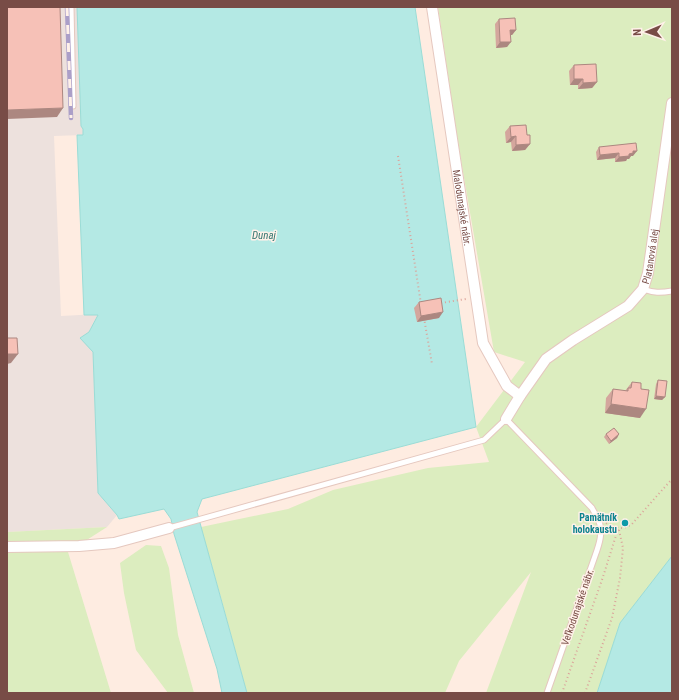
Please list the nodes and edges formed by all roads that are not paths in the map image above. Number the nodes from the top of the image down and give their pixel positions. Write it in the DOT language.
graph roads {
  1 [pos="71,7"];
  2 [pos="432,7"];
  3 [pos="672,103"];
  4 [pos="73,106"];
  5 [pos="643,289"];
  6 [pos="672,291"];
  7 [pos="520,396"];
  8 [pos="506,419"];
  9 [pos="169,528"];
  10 [pos="7,547"];
  11 [pos="547,693"];
  1 -- 4 [label="lane"];
  2 -- 7 [label="street, Malodunajské nábr."];
  3 -- 5 [label="street, Platanová alej"];
  5 -- 6 [label="lane"];
  5 -- 7 [label="street, Platanová alej"];
  7 -- 8 [label="street, Platanová alej"];
  8 -- 9 [label="lane"];
  8 -- 11 [label="lane, Veľkodunajské nábr."];
  9 -- 10 [label="street"];
}
